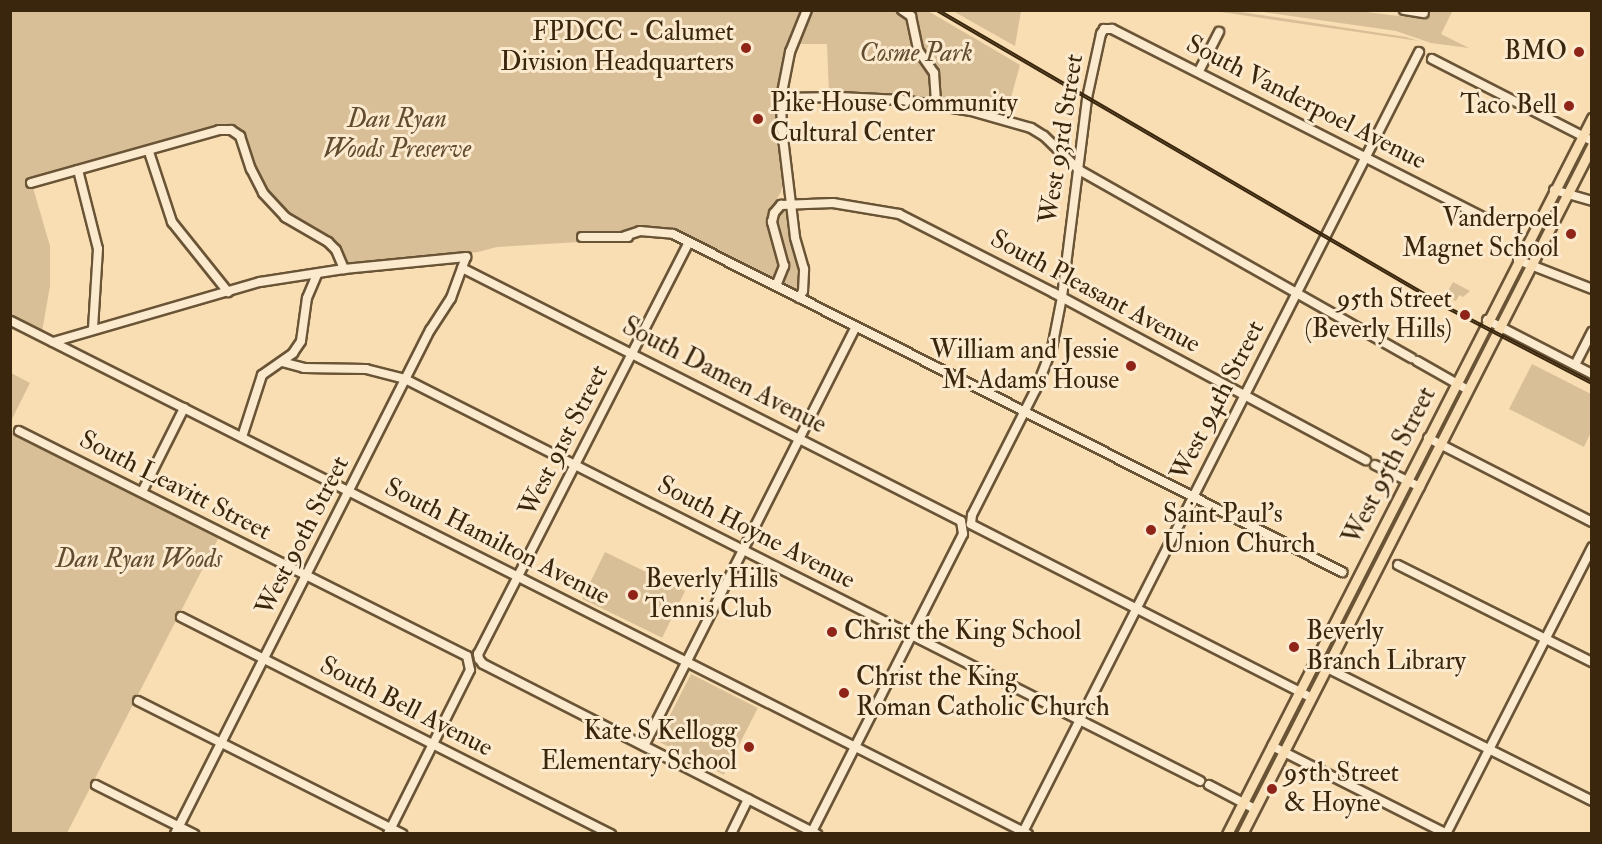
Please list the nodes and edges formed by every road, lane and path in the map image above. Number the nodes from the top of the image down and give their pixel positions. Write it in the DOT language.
graph roads {
  1 [pos="807,10"];
  2 [pos="902,10"];
  3 [pos="1404,10"];
  4 [pos="1424,13"];
  5 [pos="1104,29"];
  6 [pos="1219,32"];
  7 [pos="1419,52"];
  8 [pos="1432,59"];
  9 [pos="1199,71"];
  10 [pos="781,98"];
  11 [pos="936,104"];
  12 [pos="1592,118"];
  13 [pos="1582,136"];
  14 [pos="1592,141"];
  15 [pos="1592,146"];
  16 [pos="148,152"];
  17 [pos="1365,157"];
  18 [pos="78,170"];
  19 [pos="1079,170"];
  20 [pos="31,183"];
  21 [pos="1554,190"];
  22 [pos="1568,194"];
  23 [pos="1592,201"];
  24 [pos="791,204"];
  25 [pos="1489,220"];
  26 [pos="582,237"];
  27 [pos="689,242"];
  28 [pos="1518,260"];
  29 [pos="1531,266"];
  30 [pos="462,268"];
  31 [pos="344,269"];
  32 [pos="317,274"];
  33 [pos="776,286"];
  34 [pos="1592,290"];
  35 [pos="228,292"];
  36 [pos="1296,293"];
  37 [pos="1062,297"];
  38 [pos="799,298"];
  39 [pos="1487,320"];
  40 [pos="11,321"];
  41 [pos="856,327"];
  42 [pos="1500,327"];
  43 [pos="93,329"];
  44 [pos="1592,332"];
  45 [pos="53,342"];
  46 [pos="632,354"];
  47 [pos="282,362"];
  48 [pos="1575,365"];
  49 [pos="1592,374"];
  50 [pos="405,379"];
  51 [pos="1456,383"];
  52 [pos="1468,390"];
  53 [pos="1244,395"];
  54 [pos="184,408"];
  55 [pos="1025,412"];
  56 [pos="19,431"];
  57 [pos="242,437"];
  58 [pos="800,438"];
  59 [pos="1428,438"];
  60 [pos="1441,445"];
  61 [pos="1366,460"];
  62 [pos="1375,465"];
  63 [pos="575,466"];
  64 [pos="1407,481"];
  65 [pos="1420,487"];
  66 [pos="349,491"];
  67 [pos="142,492"];
  68 [pos="1193,496"];
  69 [pos="1592,522"];
  70 [pos="967,525"];
  71 [pos="1592,548"];
  72 [pos="742,550"];
  73 [pos="1398,565"];
  74 [pos="1342,572"];
  75 [pos="306,576"];
  76 [pos="518,577"];
  77 [pos="1136,608"];
  78 [pos="181,617"];
  79 [pos="912,634"];
  80 [pos="1545,639"];
  81 [pos="264,659"];
  82 [pos="474,661"];
  83 [pos="686,661"];
  84 [pos="1316,662"];
  85 [pos="1592,662"];
  86 [pos="1327,668"];
  87 [pos="1300,692"];
  88 [pos="1312,698"];
  89 [pos="138,701"];
  90 [pos="1079,720"];
  91 [pos="221,743"];
  92 [pos="433,744"];
  93 [pos="644,746"];
  94 [pos="855,746"];
  95 [pos="1272,746"];
  96 [pos="1489,749"];
  97 [pos="1284,753"];
  98 [pos="1200,781"];
  99 [pos="96,785"];
  100 [pos="1209,785"];
  101 [pos="748,799"];
  102 [pos="1592,801"];
  103 [pos="1243,803"];
  104 [pos="1255,809"];
  105 [pos="177,830"];
  106 [pos="389,831"];
  107 [pos="814,832"];
  108 [pos="1024,833"];
  109 [pos="1231,833"];
  110 [pos="1446,833"];
  111 [pos="194,834"];
  112 [pos="402,834"];
  113 [pos="611,834"];
  114 [pos="731,834"];
  115 [pos="1242,834"];
  1 -- 10 [label="street"];
  2 -- 11 [label="street"];
  3 -- 4 [label="street"];
  5 -- 9 [label="street, South Vanderpoel Avenue"];
  5 -- 19 [label="street, West 93rd Street"];
  6 -- 9 [label="street"];
  7 -- 17 [label="street, West 94th Street"];
  8 -- 13 [label="street"];
  9 -- 17 [label="street, South Vanderpoel Avenue"];
  10 -- 11 [label="street"];
  10 -- 24 [label="street"];
  11 -- 19 [label="street"];
  12 -- 13 [label="main road, West 95th Street"];
  13 -- 14 [label="street"];
  13 -- 21 [label="main road, West 95th Street"];
  15 -- 22 [label="main road, West 95th Street"];
  16 -- 18 [label="street"];
  16 -- 31 [label="street"];
  16 -- 35 [label="street"];
  17 -- 25 [label="street, South Vanderpoel Avenue"];
  17 -- 36 [label="street, West 94th Street"];
  18 -- 20 [label="street"];
  18 -- 43 [label="street"];
  19 -- 36 [label="street"];
  19 -- 37 [label="street, West 93rd Street"];
  21 -- 22 [label="street"];
  21 -- 28 [label="main road, West 95th Street"];
  22 -- 23 [label="street"];
  22 -- 29 [label="main road, West 95th Street"];
  24 -- 33 [label="street"];
  24 -- 37 [label="street, South Pleasant Avenue"];
  24 -- 38 [label="street"];
  26 -- 27 [label="street"];
  27 -- 33 [label="street"];
  27 -- 46 [label="street, West 91st Street"];
  28 -- 29 [label="street"];
  28 -- 39 [label="main road, West 95th Street"];
  29 -- 34 [label="street"];
  29 -- 42 [label="main road, West 95th Street"];
  30 -- 31 [label="street, West 90th Street"];
  30 -- 46 [label="street, South Damen Avenue"];
  30 -- 50 [label="street, West 90th Street"];
  31 -- 32 [label="street"];
  32 -- 35 [label="street"];
  32 -- 47 [label="street"];
  33 -- 38 [label="street"];
  35 -- 43 [label="street"];
  36 -- 51 [label="street"];
  36 -- 53 [label="street, West 94th Street"];
  37 -- 53 [label="street, South Pleasant Avenue"];
  37 -- 55 [label="street, West 93rd Street"];
  38 -- 41 [label="street"];
  39 -- 42 [label="street"];
  39 -- 51 [label="main road, West 95th Street"];
  40 -- 45 [label="street, South Hamilton Avenue"];
  41 -- 55 [label="street"];
  41 -- 58 [label="street"];
  42 -- 48 [label="street"];
  42 -- 52 [label="main road, West 95th Street"];
  43 -- 45 [label="street"];
  44 -- 48 [label="street"];
  45 -- 54 [label="street, South Hamilton Avenue"];
  46 -- 58 [label="street, South Damen Avenue"];
  46 -- 63 [label="street, West 91st Street"];
  47 -- 50 [label="street, South Hoyne Avenue"];
  47 -- 57 [label="street"];
  48 -- 49 [label="street"];
  50 -- 63 [label="street, South Hoyne Avenue"];
  50 -- 66 [label="street, West 90th Street"];
  51 -- 52 [label="street"];
  51 -- 59 [label="main road, West 95th Street"];
  52 -- 60 [label="main road, West 95th Street"];
  53 -- 61 [label="street, South Pleasant Avenue"];
  53 -- 68 [label="street, West 94th Street"];
  54 -- 57 [label="street, South Hamilton Avenue"];
  54 -- 67 [label="street"];
  55 -- 68 [label="street"];
  55 -- 70 [label="street, West 93rd Street"];
  56 -- 67 [label="street, South Leavitt Street"];
  57 -- 66 [label="street, South Hamilton Avenue"];
  58 -- 70 [label="street, South Damen Avenue"];
  58 -- 72 [label="street"];
  59 -- 60 [label="street"];
  59 -- 64 [label="main road, West 95th Street"];
  60 -- 65 [label="main road, West 95th Street"];
  60 -- 69 [label="street"];
  62 -- 64 [label="street"];
  63 -- 72 [label="street, South Hoyne Avenue"];
  63 -- 76 [label="street, West 91st Street"];
  64 -- 65 [label="street"];
  64 -- 84 [label="main road, West 95th Street"];
  65 -- 86 [label="main road, West 95th Street"];
  66 -- 75 [label="street, West 90th Street"];
  66 -- 76 [label="street, South Hamilton Avenue"];
  67 -- 75 [label="street, South Leavitt Street"];
  68 -- 74 [label="street"];
  68 -- 77 [label="street, West 94th Street"];
  70 -- 77 [label="street, South Damen Avenue"];
  70 -- 79 [label="street, West 93rd Street"];
  71 -- 80 [label="street"];
  72 -- 79 [label="street, South Hoyne Avenue"];
  72 -- 83 [label="street"];
  73 -- 80 [label="street"];
  75 -- 81 [label="street, West 90th Street"];
  75 -- 82 [label="street, South Leavitt Street"];
  76 -- 82 [label="street, West 91st Street"];
  76 -- 83 [label="street, South Hamilton Avenue"];
  77 -- 87 [label="street, South Damen Avenue"];
  77 -- 90 [label="street, West 94th Street"];
  78 -- 81 [label="street, South Bell Avenue"];
  79 -- 90 [label="street, South Hoyne Avenue"];
  79 -- 94 [label="street, West 93rd Street"];
  80 -- 85 [label="street"];
  80 -- 96 [label="street"];
  81 -- 91 [label="street, West 90th Street"];
  81 -- 92 [label="street, South Bell Avenue"];
  82 -- 92 [label="street, West 91st Street"];
  82 -- 93 [label="street, South Leavitt Street"];
  83 -- 93 [label="street"];
  83 -- 94 [label="street, South Hamilton Avenue"];
  84 -- 86 [label="street"];
  84 -- 87 [label="main road, West 95th Street"];
  86 -- 88 [label="main road, West 95th Street"];
  86 -- 96 [label="street"];
  87 -- 88 [label="street, South Damen Avenue"];
  87 -- 95 [label="main road, West 95th Street"];
  88 -- 97 [label="main road, West 95th Street"];
  89 -- 91 [label="street"];
  90 -- 98 [label="street, South Hoyne Avenue"];
  90 -- 108 [label="street, West 94th Street"];
  91 -- 105 [label="street, West 90th Street"];
  91 -- 106 [label="street"];
  92 -- 106 [label="street, West 91st Street"];
  92 -- 113 [label="street, South Bell Avenue"];
  93 -- 101 [label="street, South Leavitt Street"];
  94 -- 107 [label="street, West 93rd Street"];
  94 -- 108 [label="street, South Hamilton Avenue"];
  95 -- 97 [label="street"];
  95 -- 103 [label="main road, West 95th Street"];
  96 -- 102 [label="street"];
  96 -- 110 [label="street"];
  97 -- 104 [label="main road, West 95th Street"];
  97 -- 110 [label="street"];
  99 -- 105 [label="street"];
  100 -- 103 [label="street"];
  101 -- 107 [label="street, South Leavitt Street"];
  101 -- 114 [label="street"];
  103 -- 104 [label="street"];
  103 -- 109 [label="main road, West 95th Street"];
  104 -- 115 [label="main road, West 95th Street"];
  105 -- 111 [label="street"];
  106 -- 112 [label="street"];
}
